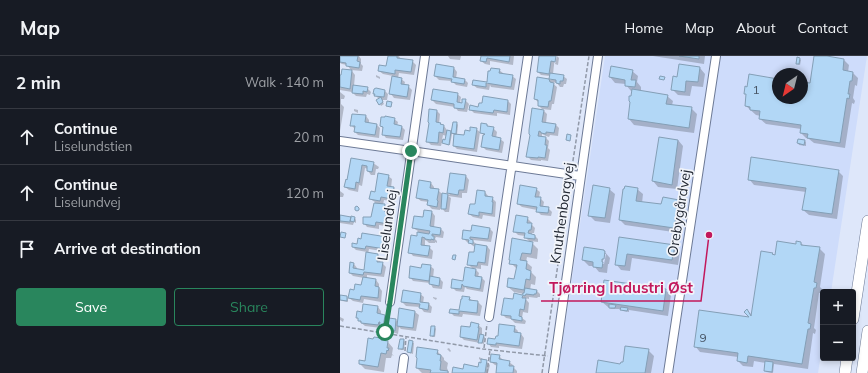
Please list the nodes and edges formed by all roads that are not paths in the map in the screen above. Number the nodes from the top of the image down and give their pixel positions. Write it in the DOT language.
graph roads {
  1 [pos="425,56"];
  2 [pos="528,56"];
  3 [pos="598,56"];
  4 [pos="716,56"];
  5 [pos="340,141"];
  6 [pos="411,151"];
  7 [pos="511,166"];
  8 [pos="580,176"];
  9 [pos="868,221"];
  10 [pos="856,299"];
  11 [pos="390,302"];
  12 [pos="489,317"];
  13 [pos="868,331"];
  14 [pos="404,358"];
  15 [pos="847,361"];
  16 [pos="402,373"];
  17 [pos="553,373"];
  18 [pos="668,373"];
  19 [pos="845,373"];
  20 [pos="862,373"];
  1 -- 6 [label="street, Liselundvej"];
  2 -- 7 [label="street"];
  3 -- 8 [label="street, Knuthenborgvej"];
  4 -- 18 [label="street, Orebygårdvej"];
  5 -- 6 [label="street"];
  6 -- 7 [label="street"];
  6 -- 11 [label="street, Liselundvej"];
  7 -- 8 [label="street"];
  7 -- 12 [label="street"];
  8 -- 17 [label="street, Knuthenborgvej"];
  9 -- 10 [label="main road"];
  13 -- 20 [label="main road"];
  14 -- 16 [label="street"];
  15 -- 19 [label="main road"];
}
